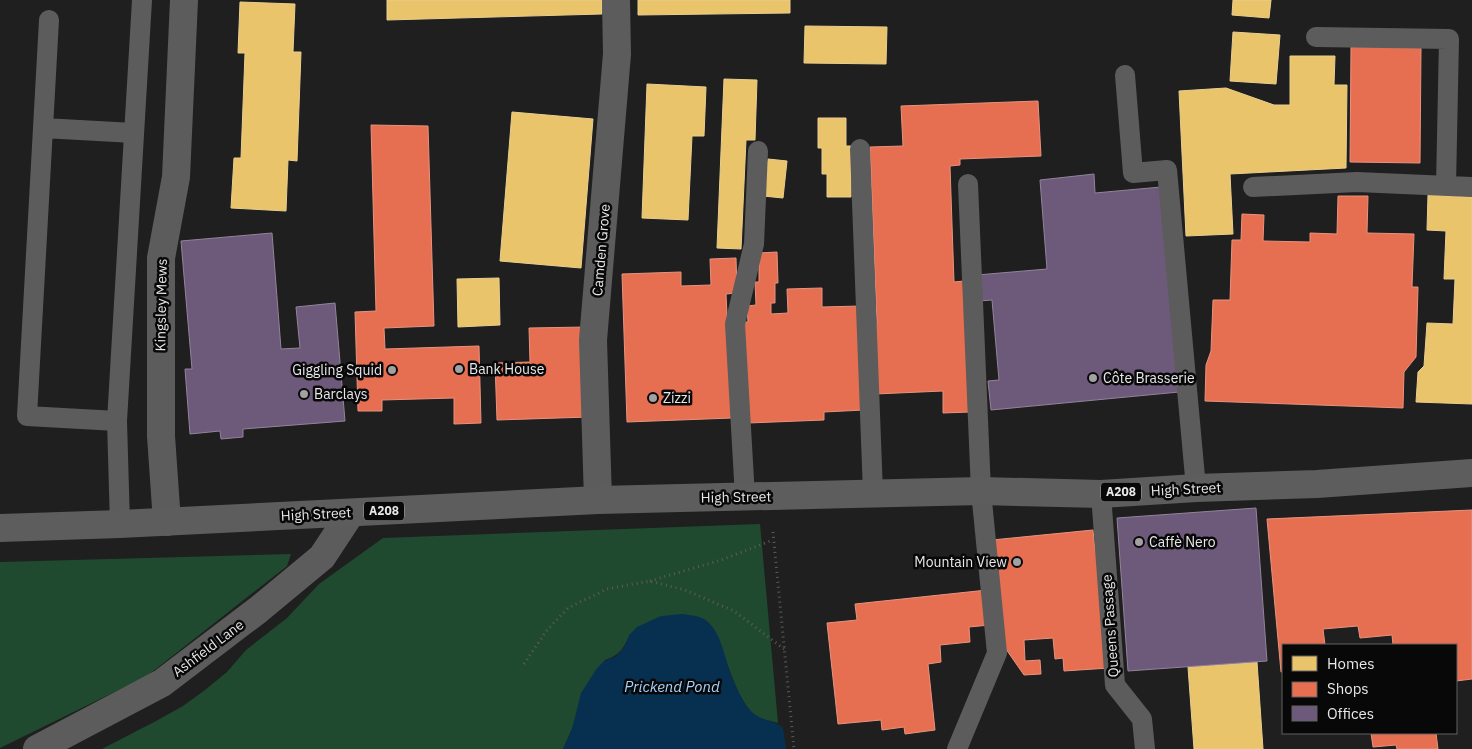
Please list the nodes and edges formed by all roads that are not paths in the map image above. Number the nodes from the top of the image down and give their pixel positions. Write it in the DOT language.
graph roads {
  1 [pos="142,0"];
  2 [pos="184,0"];
  3 [pos="616,0"];
  4 [pos="50,20"];
  5 [pos="1316,37"];
  6 [pos="1125,75"];
  7 [pos="43,128"];
  8 [pos="134,133"];
  9 [pos="860,149"];
  10 [pos="758,151"];
  11 [pos="968,184"];
  12 [pos="1446,186"];
  13 [pos="1253,187"];
  14 [pos="1472,187"];
  15 [pos="118,421"];
  16 [pos="1472,473"];
  17 [pos="1196,488"];
  18 [pos="981,491"];
  19 [pos="873,493"];
  20 [pos="1101,494"];
  21 [pos="745,497"];
  22 [pos="598,500"];
  23 [pos="351,513"];
  24 [pos="167,522"];
  25 [pos="120,524"];
  26 [pos="0,528"];
  27 [pos="37,749"];
  28 [pos="957,749"];
  29 [pos="1144,749"];
  1 -- 8 [label="lane"];
  2 -- 24 [label="street, Kingsley Mews"];
  3 -- 22 [label="street, Camden Grove"];
  4 -- 7 [label="lane"];
  5 -- 12 [label="lane"];
  6 -- 17 [label="lane"];
  7 -- 8 [label="lane"];
  7 -- 15 [label="lane"];
  8 -- 15 [label="lane"];
  9 -- 19 [label="lane"];
  10 -- 21 [label="lane"];
  11 -- 18 [label="lane"];
  12 -- 13 [label="lane"];
  12 -- 14 [label="lane"];
  15 -- 25 [label="lane"];
  16 -- 17 [label="main road, High Street / A208"];
  17 -- 20 [label="main road, High Street / A208"];
  18 -- 19 [label="main road, High Street / A208"];
  18 -- 20 [label="main road, High Street / A208"];
  18 -- 28 [label="lane"];
  19 -- 21 [label="main road, High Street / A208"];
  20 -- 29 [label="lane, Queens Passage"];
  21 -- 22 [label="main road, High Street / A208"];
  22 -- 23 [label="main road, High Street / A208"];
  23 -- 24 [label="main road, High Street / A208"];
  23 -- 27 [label="street, Ashfield Lane"];
  24 -- 25 [label="main road, High Street / A208"];
  25 -- 26 [label="main road, High Street / A208"];
}
